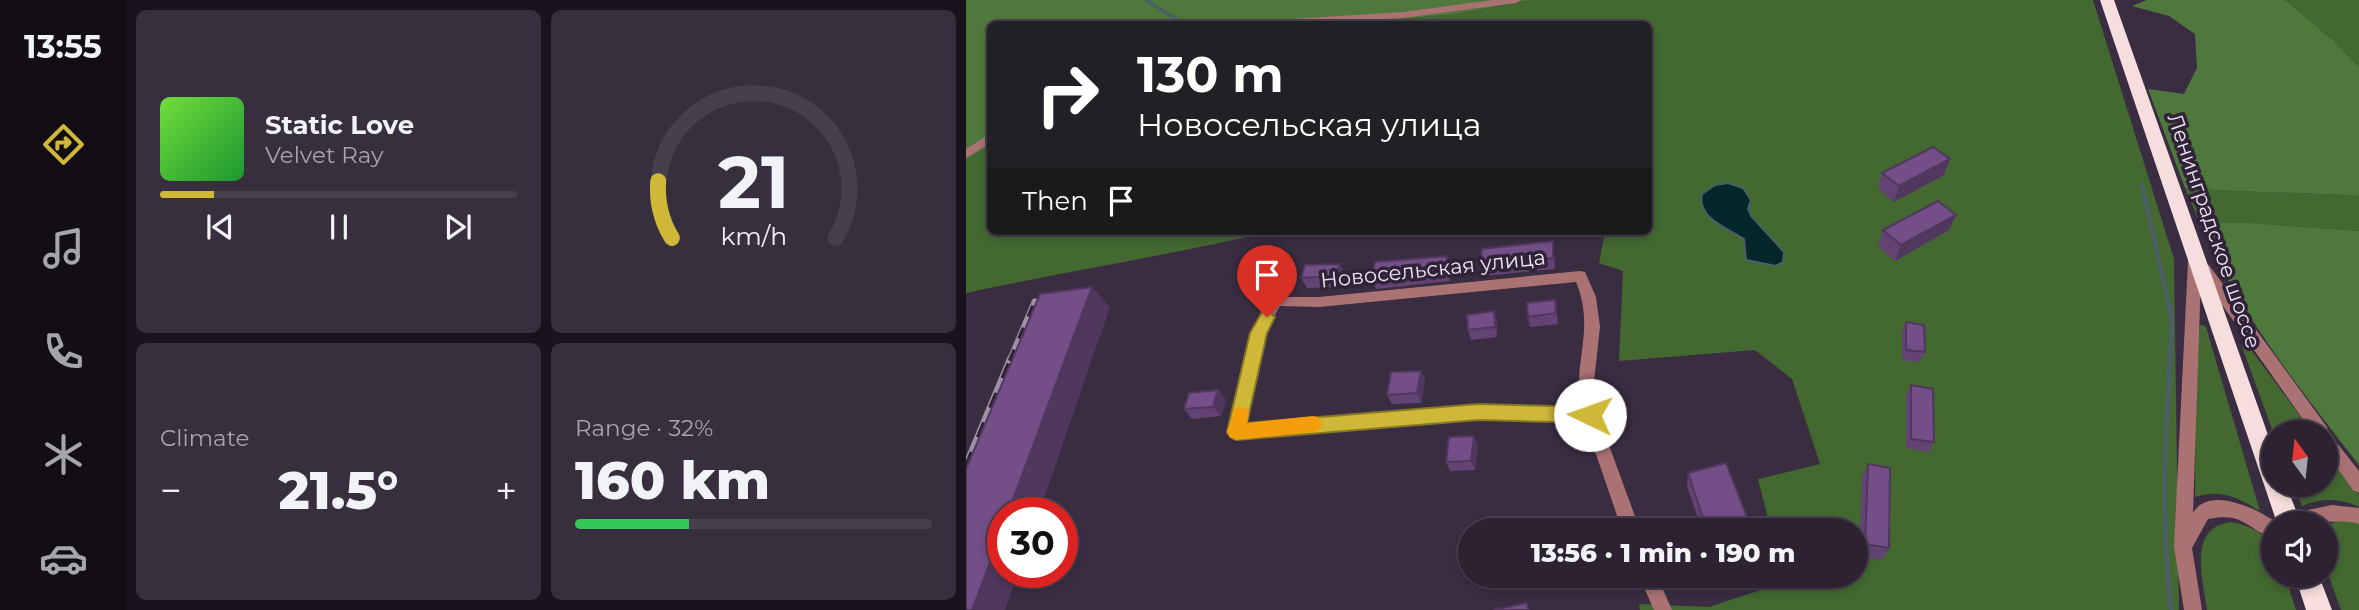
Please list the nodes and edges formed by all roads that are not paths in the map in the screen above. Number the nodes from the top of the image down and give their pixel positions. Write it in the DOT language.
graph roads {
  1 [pos="1516,0"];
  2 [pos="2107,0"];
  3 [pos="1305,21"];
  4 [pos="987,140"];
  5 [pos="966,153"];
  6 [pos="2195,256"];
  7 [pos="1590,415"];
  8 [pos="2312,420"];
  9 [pos="2261,446"];
  10 [pos="2338,456"];
  11 [pos="2359,485"];
  12 [pos="2338,514"];
  13 [pos="2359,516"];
  14 [pos="1627,518"];
  15 [pos="2261,521"];
  16 [pos="2183,547"];
  17 [pos="1653,588"];
  18 [pos="2311,588"];
  19 [pos="1663,610"];
  20 [pos="2193,610"];
  21 [pos="2319,610"];
  1 -- 3 [label="street"];
  2 -- 6 [label="highway, Ленинградское шоссе"];
  4 -- 5 [label="street"];
  6 -- 8 [label="street"];
  6 -- 9 [label="highway, Ленинградское шоссе"];
  6 -- 16 [label="street"];
  7 -- 7 [label="street, Новосельская улица"];
  7 -- 14 [label="street"];
  10 -- 11 [label="street"];
  12 -- 13 [label="street"];
  15 -- 16 [label="street"];
  16 -- 20 [label="street"];
  17 -- 19 [label="street"];
  18 -- 21 [label="highway"];
}
